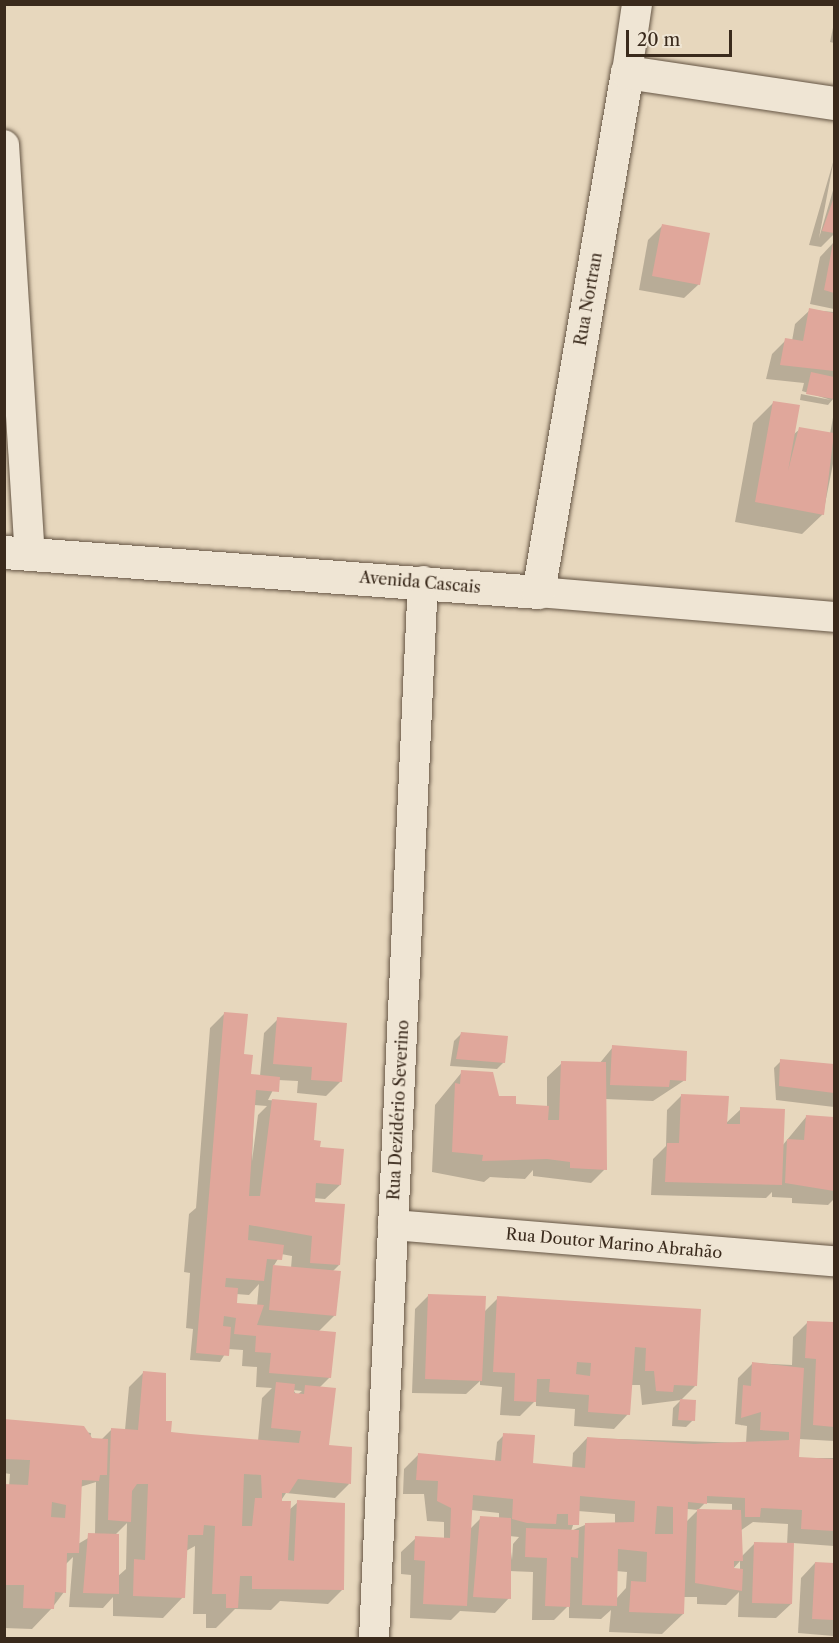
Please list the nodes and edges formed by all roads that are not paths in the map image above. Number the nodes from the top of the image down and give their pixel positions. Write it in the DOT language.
graph roads {
  1 [pos="637,4"];
  2 [pos="627,72"];
  3 [pos="834,103"];
  4 [pos="4,145"];
  5 [pos="17,553"];
  6 [pos="423,581"];
  7 [pos="538,592"];
  8 [pos="834,617"];
  9 [pos="393,1225"];
  10 [pos="834,1261"];
  11 [pos="374,1638"];
  1 -- 2 [label="street, Rua Nortran"];
  2 -- 3 [label="street"];
  2 -- 7 [label="street, Rua Nortran"];
  4 -- 5 [label="street"];
  5 -- 6 [label="street, Avenida Cascais"];
  6 -- 7 [label="street, Avenida Cascais"];
  6 -- 9 [label="street, Rua Dezidério Severino"];
  7 -- 8 [label="street, Avenida Cascais"];
  9 -- 10 [label="street, Rua Doutor Marino Abrahão"];
  9 -- 11 [label="street, Rua Dezidério Severino"];
}
